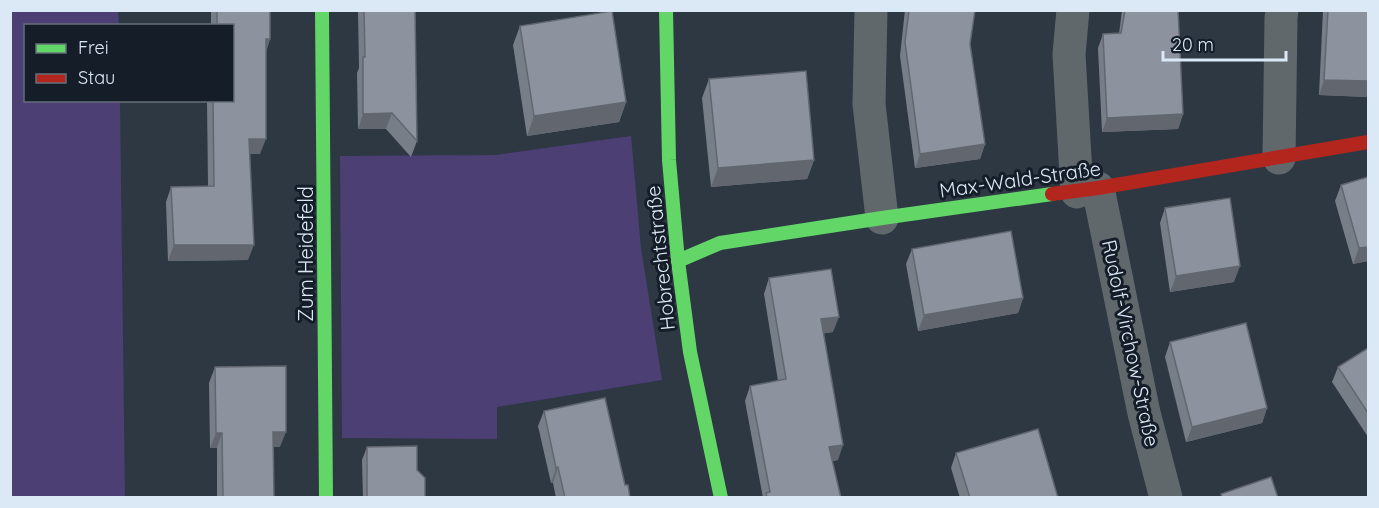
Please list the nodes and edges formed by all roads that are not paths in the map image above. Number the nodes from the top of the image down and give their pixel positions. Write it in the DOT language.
graph roads {
  1 [pos="322,10"];
  2 [pos="666,10"];
  3 [pos="871,10"];
  4 [pos="1073,10"];
  5 [pos="1282,10"];
  6 [pos="1368,142"];
  7 [pos="1279,158"];
  8 [pos="1088,190"];
  9 [pos="882,218"];
  10 [pos="678,261"];
  11 [pos="326,498"];
  12 [pos="721,498"];
  13 [pos="1166,498"];
  1 -- 11 [label="street, Zum Heidefeld"];
  2 -- 10 [label="street, Hobrechtstraße"];
  3 -- 9 [label="street"];
  4 -- 8 [label="street, Rudolf-Virchow-Straße"];
  5 -- 7 [label="street"];
  6 -- 7 [label="street, Max-Wald-Straße"];
  7 -- 8 [label="street, Max-Wald-Straße"];
  8 -- 9 [label="street, Max-Wald-Straße"];
  8 -- 13 [label="street, Rudolf-Virchow-Straße"];
  9 -- 10 [label="street, Max-Wald-Straße"];
  10 -- 12 [label="street, Hobrechtstraße"];
}
